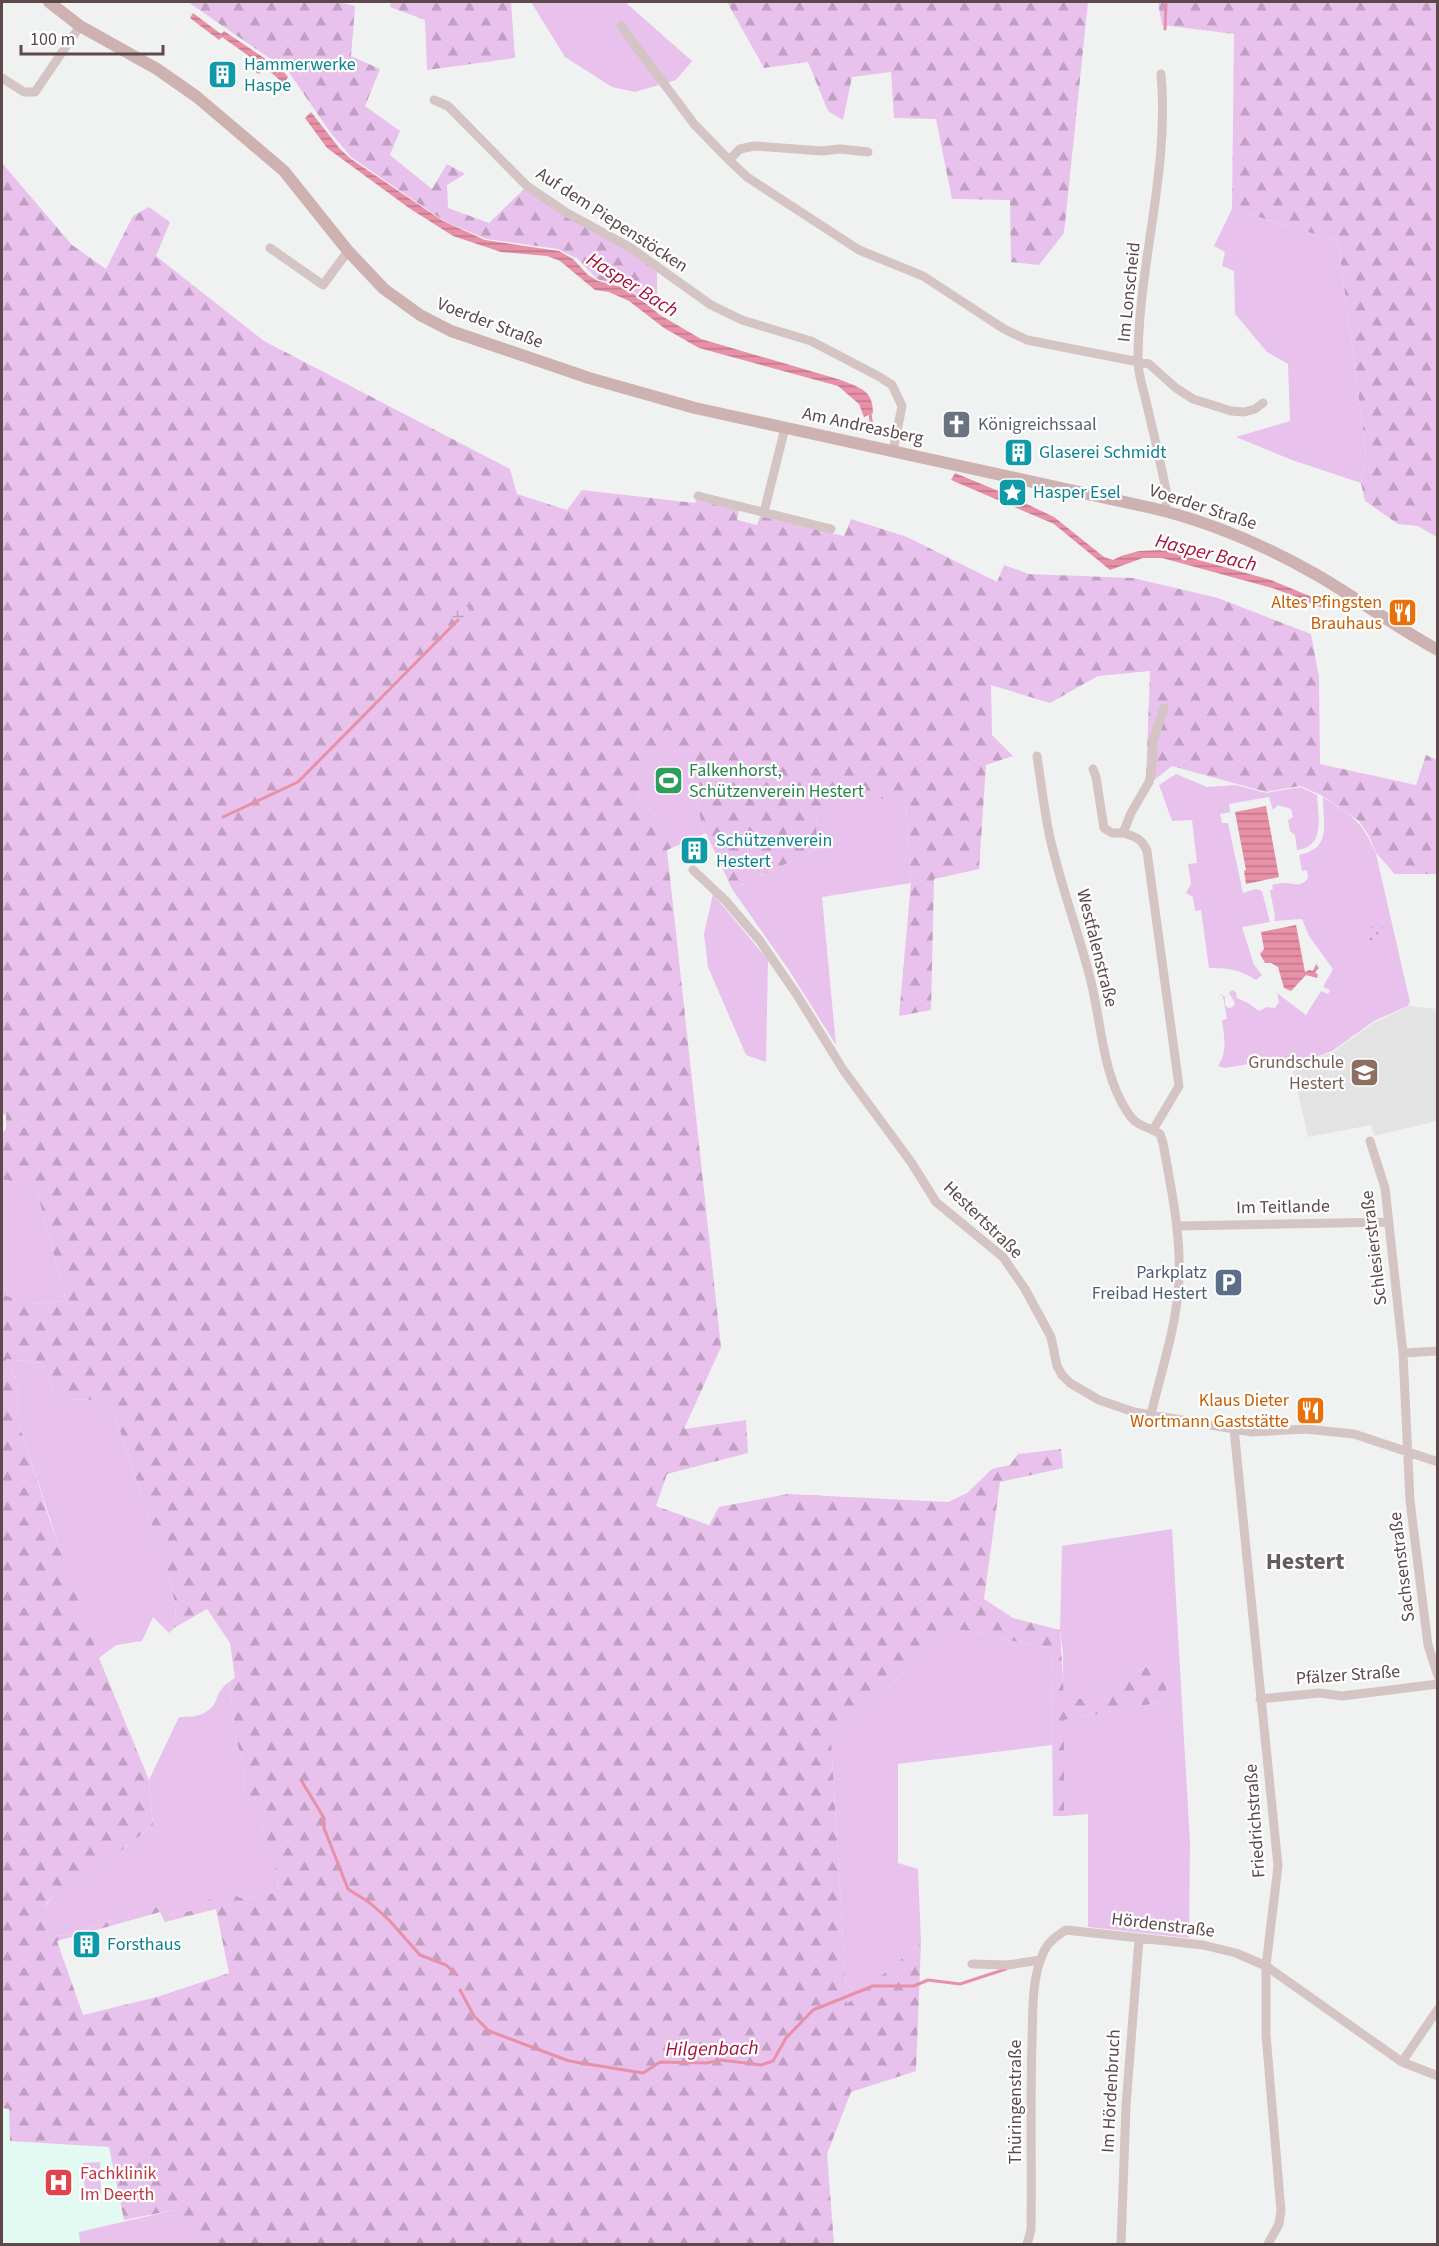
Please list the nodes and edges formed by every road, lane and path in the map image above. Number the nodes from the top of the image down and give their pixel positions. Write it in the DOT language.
graph roads {
  1 [pos="49,2"];
  2 [pos="80,26"];
  3 [pos="621,26"];
  4 [pos="1161,74"];
  5 [pos="2,78"];
  6 [pos="434,100"];
  7 [pos="868,152"];
  8 [pos="729,160"];
  9 [pos="270,248"];
  10 [pos="348,251"];
  11 [pos="1138,360"];
  12 [pos="640,393"];
  13 [pos="1263,403"];
  14 [pos="785,428"];
  15 [pos="893,451"];
  16 [pos="1004,476"];
  17 [pos="698,496"];
  18 [pos="1164,511"];
  19 [pos="764,512"];
  20 [pos="831,529"];
  21 [pos="1437,650"];
  22 [pos="1164,708"];
  23 [pos="1037,756"];
  24 [pos="1093,769"];
  25 [pos="1123,833"];
  26 [pos="693,870"];
  27 [pos="1154,1130"];
  28 [pos="1370,1141"];
  29 [pos="1389,1221"];
  30 [pos="1178,1226"];
  31 [pos="1437,1351"];
  32 [pos="1403,1353"];
  33 [pos="1151,1415"];
  34 [pos="1234,1430"];
  35 [pos="1408,1453"];
  36 [pos="1437,1462"];
  37 [pos="1436,1670"];
  38 [pos="1437,1684"];
  39 [pos="1260,1699"];
  40 [pos="1139,1939"];
  41 [pos="1040,1960"];
  42 [pos="972,1964"];
  43 [pos="1266,1966"];
  44 [pos="1437,2009"];
  45 [pos="1402,2062"];
  46 [pos="1437,2076"];
  47 [pos="1027,2244"];
  48 [pos="1121,2244"];
  49 [pos="1269,2244"];
  1 -- 2 [label="main road, Voerder Straße"];
  2 -- 5 [label="street"];
  2 -- 10 [label="main road, Voerder Straße"];
  3 -- 8 [label="street"];
  4 -- 11 [label="street, Im Lonscheid"];
  6 -- 15 [label="street, Auf dem Piepenstöcken"];
  7 -- 8 [label="street"];
  8 -- 11 [label="street"];
  9 -- 10 [label="street"];
  10 -- 12 [label="main road, Voerder Straße"];
  11 -- 13 [label="street"];
  11 -- 18 [label="street, Im Lonscheid"];
  12 -- 14 [label="main road, Am Andreasberg"];
  14 -- 15 [label="main road, Am Andreasberg"];
  14 -- 19 [label="street, Am Andreasberg"];
  15 -- 16 [label="main road, Am Andreasberg"];
  16 -- 18 [label="main road, Voerder Straße"];
  17 -- 19 [label="street"];
  18 -- 21 [label="main road, Voerder Straße"];
  19 -- 20 [label="street"];
  22 -- 25 [label="street"];
  23 -- 27 [label="street, Westfalenstraße"];
  24 -- 25 [label="street"];
  25 -- 27 [label="street"];
  26 -- 33 [label="street, Hestertstraße"];
  27 -- 30 [label="street"];
  28 -- 29 [label="street, Schlesierstraße"];
  29 -- 30 [label="street, Im Teitlande"];
  29 -- 32 [label="street, Schlesierstraße"];
  30 -- 33 [label="street"];
  31 -- 32 [label="street"];
  32 -- 35 [label="street, Schlesierstraße"];
  33 -- 34 [label="street, Hestertstraße"];
  34 -- 35 [label="street, Hestertstraße"];
  34 -- 39 [label="street, Friedrichstraße"];
  35 -- 36 [label="street, Hestertstraße"];
  35 -- 37 [label="street, Sachsenstraße"];
  38 -- 39 [label="street, Pfälzer Straße"];
  39 -- 43 [label="street, Friedrichstraße"];
  40 -- 41 [label="street, Hördenstraße"];
  40 -- 43 [label="street, Hördenstraße"];
  40 -- 48 [label="street, Im Hördenbruch"];
  41 -- 42 [label="street"];
  41 -- 47 [label="street, Thüringenstraße"];
  43 -- 45 [label="street, Hördenstraße"];
  43 -- 49 [label="street, Friedrichstraße"];
  44 -- 45 [label="street"];
  45 -- 46 [label="street, Hördenstraße"];
}
